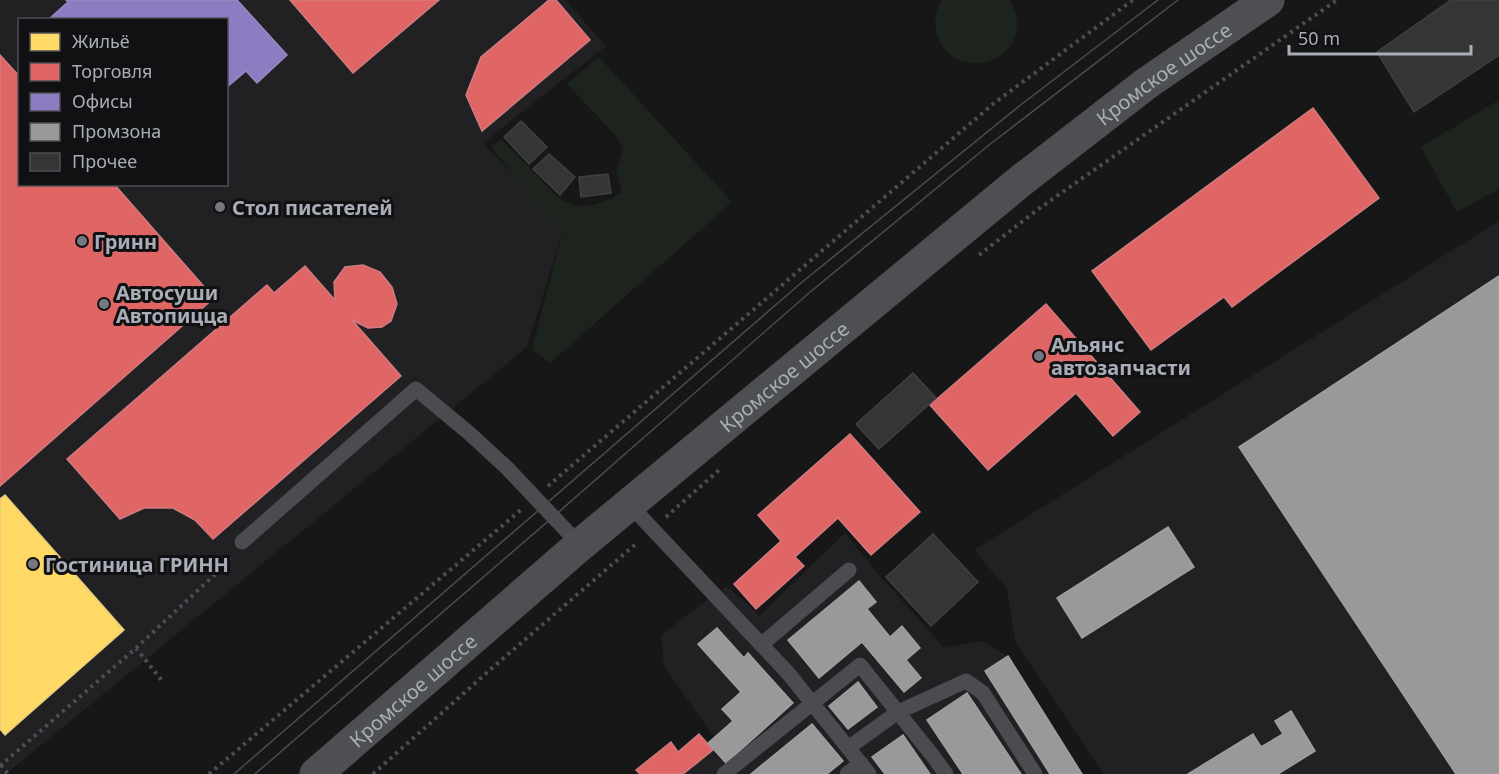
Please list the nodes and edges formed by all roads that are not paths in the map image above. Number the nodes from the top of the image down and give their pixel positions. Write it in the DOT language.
graph roads {
  1 [pos="1268,0"];
  2 [pos="629,504"];
  3 [pos="242,542"];
  4 [pos="580,545"];
  5 [pos="849,570"];
  6 [pos="761,645"];
  7 [pos="812,704"];
  8 [pos="898,712"];
  9 [pos="848,748"];
  10 [pos="865,769"];
  11 [pos="316,774"];
  12 [pos="724,774"];
  13 [pos="847,774"];
  14 [pos="946,774"];
  15 [pos="1035,774"];
  1 -- 2 [label="main road, Кромское шоссе"];
  2 -- 4 [label="main road, Кромское шоссе"];
  2 -- 6 [label="lane"];
  3 -- 4 [label="lane"];
  4 -- 11 [label="main road, Кромское шоссе"];
  5 -- 6 [label="lane"];
  6 -- 7 [label="lane"];
  7 -- 8 [label="lane"];
  7 -- 9 [label="lane"];
  7 -- 12 [label="lane"];
  8 -- 9 [label="lane"];
  8 -- 14 [label="lane"];
  8 -- 15 [label="lane"];
  9 -- 10 [label="lane"];
  10 -- 13 [label="lane"];
}
